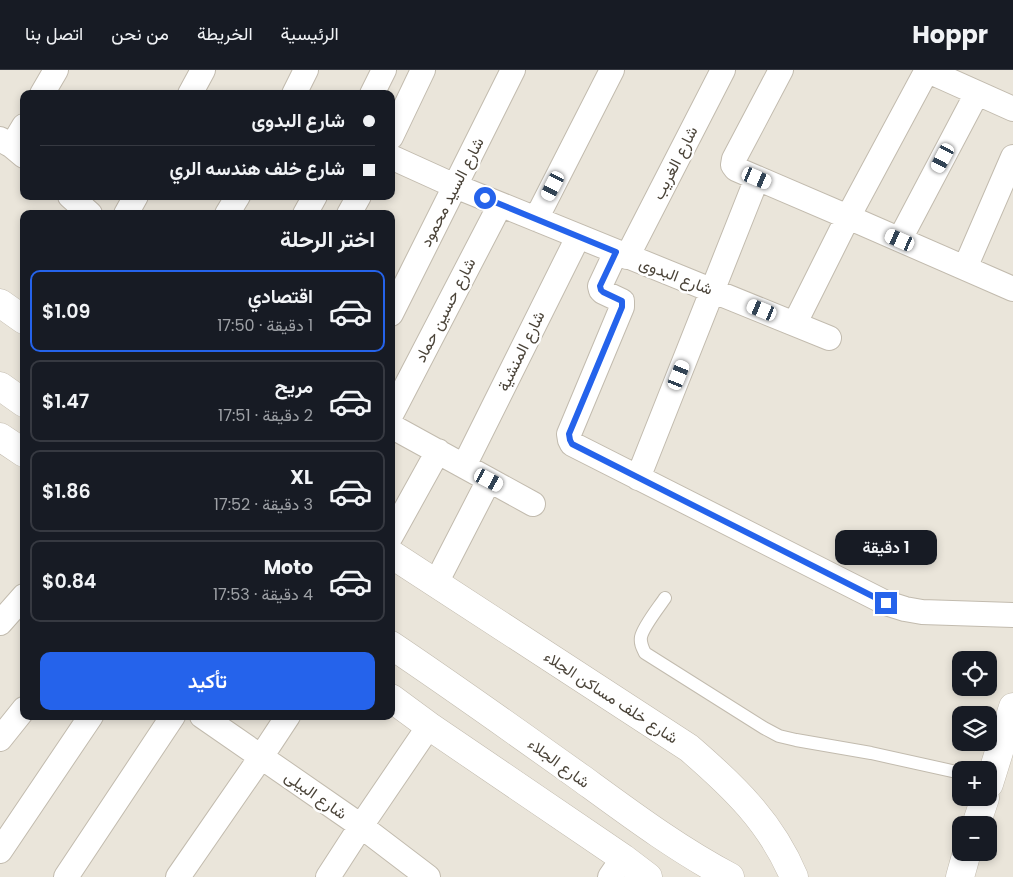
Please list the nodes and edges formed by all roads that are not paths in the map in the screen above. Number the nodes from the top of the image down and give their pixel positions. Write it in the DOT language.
graph roads {
  1 [pos="56,70"];
  2 [pos="203,70"];
  3 [pos="306,70"];
  4 [pos="384,70"];
  5 [pos="423,70"];
  6 [pos="513,70"];
  7 [pos="612,70"];
  8 [pos="723,70"];
  9 [pos="781,70"];
  10 [pos="927,70"];
  11 [pos="968,83"];
  12 [pos="44,90"];
  13 [pos="192,90"];
  14 [pos="296,90"];
  15 [pos="374,90"];
  16 [pos="1013,108"];
  17 [pos="395,129"];
  18 [pos="1013,157"];
  19 [pos="395,159"];
  20 [pos="757,178"];
  21 [pos="455,186"];
  22 [pos="74,200"];
  23 [pos="500,204"];
  24 [pos="86,210"];
  25 [pos="848,216"];
  26 [pos="536,220"];
  27 [pos="578,237"];
  28 [pos="900,240"];
  29 [pos="621,254"];
  30 [pos="965,268"];
  31 [pos="1013,289"];
  32 [pos="712,290"];
  33 [pos="0,302"];
  34 [pos="395,306"];
  35 [pos="20,317"];
  36 [pos="795,323"];
  37 [pos="829,338"];
  38 [pos="0,386"];
  39 [pos="20,400"];
  40 [pos="395,407"];
  41 [pos="395,428"];
  42 [pos="0,437"];
  43 [pos="20,450"];
  44 [pos="438,451"];
  45 [pos="464,466"];
  46 [pos="638,478"];
  47 [pos="489,480"];
  48 [pos="534,504"];
  49 [pos="395,529"];
  50 [pos="395,557"];
  51 [pos="436,583"];
  52 [pos="665,598"];
  53 [pos="20,600"];
  54 [pos="1013,615"];
  55 [pos="0,623"];
  56 [pos="395,647"];
  57 [pos="423,666"];
  58 [pos="395,700"];
  59 [pos="395,701"];
  60 [pos="1013,707"];
  61 [pos="20,714"];
  62 [pos="494,716"];
  63 [pos="88,720"];
  64 [pos="170,720"];
  65 [pos="208,720"];
  66 [pos="285,720"];
  67 [pos="429,726"];
  68 [pos="0,739"];
  69 [pos="469,753"];
  70 [pos="261,758"];
  71 [pos="996,761"];
  72 [pos="952,771"];
  73 [pos="361,826"];
  74 [pos="0,851"];
  75 [pos="964,861"];
  76 [pos="617,868"];
  77 [pos="66,877"];
  78 [pos="178,877"];
  79 [pos="328,877"];
  80 [pos="428,877"];
  81 [pos="648,877"];
  82 [pos="730,877"];
  83 [pos="794,877"];
  84 [pos="960,877"];
  1 -- 12 [label="street"];
  2 -- 13 [label="street"];
  3 -- 14 [label="street"];
  4 -- 15 [label="street"];
  5 -- 17 [label="street"];
  6 -- 21 [label="street, شارع السيد محمود"];
  7 -- 26 [label="street"];
  8 -- 29 [label="street, شارع الغريب"];
  9 -- 20 [label="street"];
  10 -- 11 [label="street"];
  10 -- 25 [label="street"];
  11 -- 16 [label="street"];
  11 -- 28 [label="street"];
  18 -- 30 [label="street"];
  19 -- 21 [label="street, شارع البدوى"];
  20 -- 25 [label="street"];
  20 -- 32 [label="street"];
  21 -- 23 [label="street, شارع البدوى"];
  21 -- 34 [label="street, شارع السيد محمود"];
  22 -- 24 [label="street"];
  23 -- 26 [label="street, شارع البدوى"];
  23 -- 40 [label="street, شارع حسين حماد"];
  25 -- 28 [label="street"];
  25 -- 36 [label="street"];
  26 -- 27 [label="street, شارع البدوى"];
  27 -- 29 [label="street, شارع البدوى"];
  27 -- 45 [label="street, شارع المنشية"];
  28 -- 30 [label="street"];
  29 -- 32 [label="street, شارع البدوى"];
  29 -- 46 [label="street, شارع الغريب"];
  30 -- 31 [label="street"];
  32 -- 36 [label="street, شارع البدوى"];
  32 -- 46 [label="street"];
  33 -- 35 [label="street"];
  36 -- 37 [label="street, شارع البدوى"];
  38 -- 39 [label="street"];
  41 -- 44 [label="street"];
  42 -- 43 [label="street"];
  44 -- 45 [label="street"];
  44 -- 49 [label="street"];
  45 -- 47 [label="street"];
  46 -- 54 [label="street"];
  47 -- 48 [label="street"];
  47 -- 51 [label="street"];
  50 -- 51 [label="street, شارع خلف مساكن الجلاء"];
  51 -- 83 [label="street, شارع خلف مساكن الجلاء"];
  52 -- 72 [label="lane"];
  53 -- 55 [label="street"];
  56 -- 57 [label="street, شارع الجلاء"];
  57 -- 58 [label="street"];
  57 -- 62 [label="street, شارع الجلاء"];
  59 -- 67 [label="street"];
  60 -- 71 [label="street"];
  61 -- 68 [label="street"];
  62 -- 69 [label="street"];
  62 -- 82 [label="street, شارع الجلاء"];
  63 -- 74 [label="street"];
  64 -- 77 [label="street"];
  65 -- 70 [label="street, شارع البيلى"];
  66 -- 70 [label="street"];
  67 -- 69 [label="street"];
  67 -- 73 [label="street"];
  69 -- 76 [label="street"];
  70 -- 73 [label="street, شارع البيلى"];
  70 -- 78 [label="street"];
  73 -- 79 [label="street"];
  73 -- 80 [label="street, شارع البيلى"];
  75 -- 84 [label="street"];
  76 -- 81 [label="street"];
}
